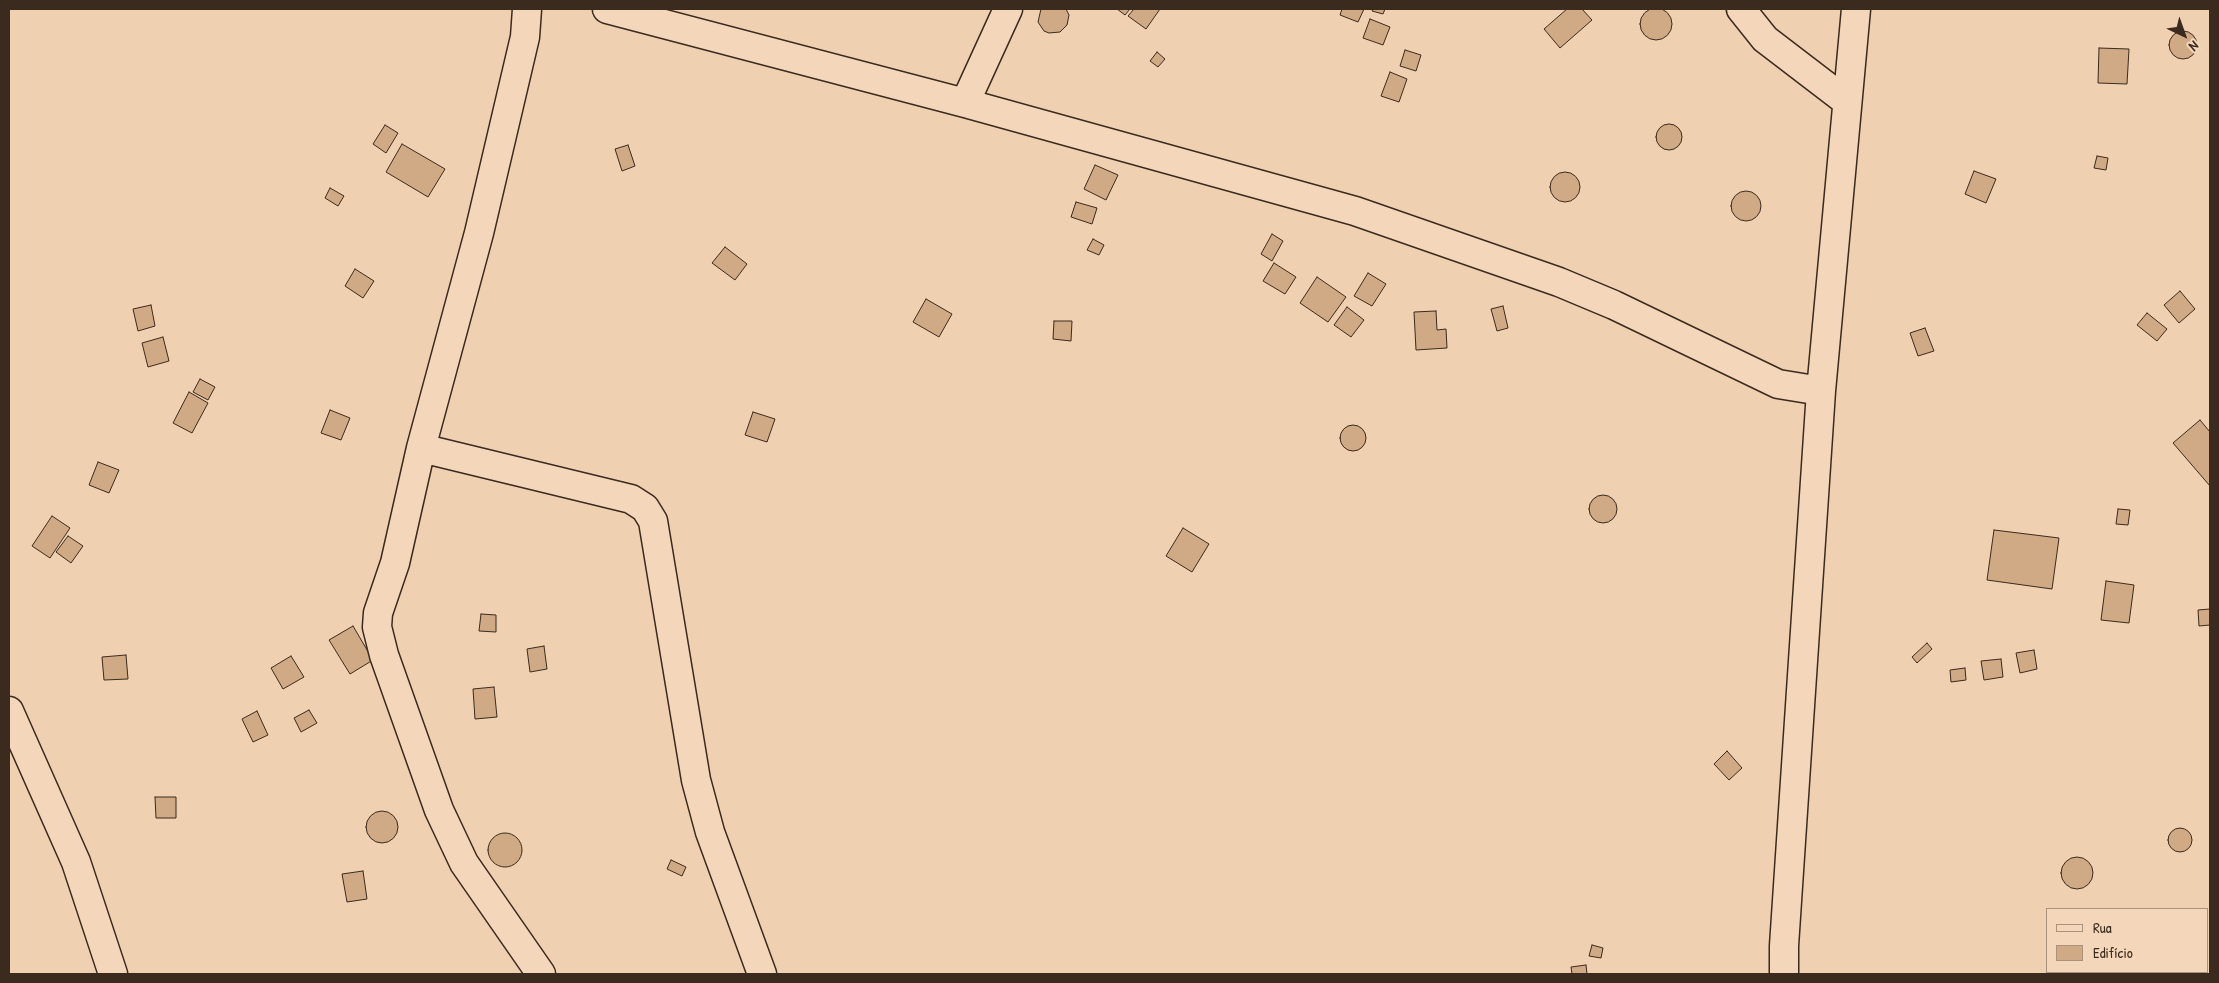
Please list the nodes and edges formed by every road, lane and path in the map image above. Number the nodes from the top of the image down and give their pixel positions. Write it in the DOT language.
graph roads {
  1 [pos="527,9"];
  2 [pos="607,9"];
  3 [pos="1008,9"];
  4 [pos="1741,9"];
  5 [pos="1856,9"];
  6 [pos="1846,101"];
  7 [pos="965,103"];
  8 [pos="1821,392"];
  9 [pos="420,448"];
  10 [pos="9,711"];
  11 [pos="113,974"];
  12 [pos="541,974"];
  13 [pos="762,974"];
  14 [pos="1784,974"];
  1 -- 9 [label="street"];
  2 -- 7 [label="street"];
  3 -- 7 [label="street"];
  4 -- 6 [label="street"];
  5 -- 6 [label="street"];
  6 -- 8 [label="street"];
  7 -- 8 [label="street"];
  8 -- 14 [label="street"];
  9 -- 12 [label="street"];
  9 -- 13 [label="street"];
  10 -- 11 [label="street"];
}
